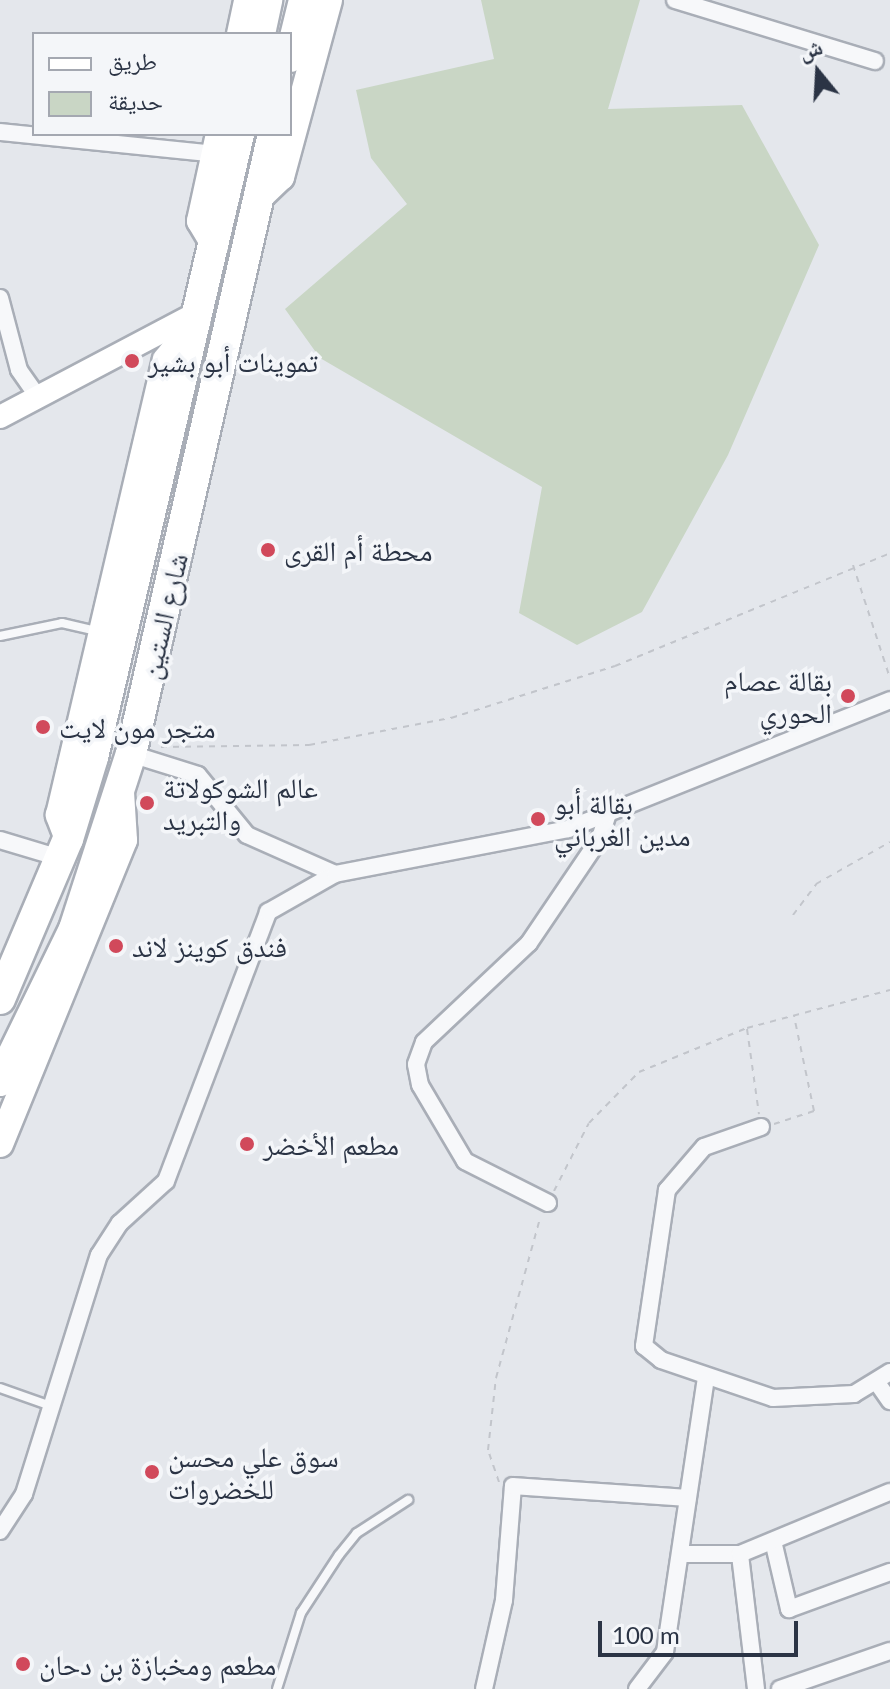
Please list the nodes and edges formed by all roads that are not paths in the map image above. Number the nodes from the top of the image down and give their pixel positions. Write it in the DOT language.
graph roads {
  1 [pos="247,0"];
  2 [pos="267,0"];
  3 [pos="304,0"];
  4 [pos="329,0"];
  5 [pos="675,0"];
  6 [pos="240,32"];
  7 [pos="260,32"];
  8 [pos="292,49"];
  9 [pos="875,61"];
  10 [pos="0,132"];
  11 [pos="32,134"];
  12 [pos="72,136"];
  13 [pos="239,136"];
  14 [pos="273,136"];
  15 [pos="217,144"];
  16 [pos="261,196"];
  17 [pos="215,246"];
  18 [pos="0,298"];
  19 [pos="198,316"];
  20 [pos="37,396"];
  21 [pos="0,417"];
  22 [pos="112,618"];
  23 [pos="0,636"];
  24 [pos="890,700"];
  25 [pos="142,757"];
  26 [pos="121,788"];
  27 [pos="608,814"];
  28 [pos="0,840"];
  29 [pos="64,849"];
  30 [pos="335,874"];
  31 [pos="0,999"];
  32 [pos="0,1081"];
  33 [pos="761,1127"];
  34 [pos="0,1144"];
  35 [pos="548,1203"];
  36 [pos="706,1377"];
  37 [pos="884,1378"];
  38 [pos="0,1388"];
  39 [pos="890,1401"];
  40 [pos="51,1406"];
  41 [pos="890,1492"];
  42 [pos="688,1498"];
  43 [pos="408,1500"];
  44 [pos="0,1531"];
  45 [pos="774,1545"];
  46 [pos="682,1554"];
  47 [pos="740,1554"];
  48 [pos="890,1572"];
  49 [pos="890,1651"];
  50 [pos="277,1689"];
  51 [pos="484,1689"];
  52 [pos="637,1689"];
  53 [pos="756,1689"];
  54 [pos="780,1689"];
  1 -- 6 [label="main road"];
  2 -- 7 [label="highway"];
  3 -- 8 [label="highway"];
  4 -- 16 [label="main road"];
  5 -- 9 [label="street"];
  10 -- 11 [label="street"];
  12 -- 15 [label="street"];
  13 -- 17 [label="highway, شارع الستين"];
  14 -- 16 [label="highway, شارع الستين"];
  15 -- 17 [label="main road"];
  16 -- 25 [label="highway, شارع الستين"];
  17 -- 19 [label="highway, شارع الستين"];
  18 -- 20 [label="street"];
  19 -- 20 [label="street"];
  19 -- 22 [label="highway, شارع الستين"];
  20 -- 21 [label="street"];
  22 -- 23 [label="lane"];
  22 -- 29 [label="highway, شارع الستين"];
  24 -- 27 [label="street"];
  25 -- 26 [label="highway, شارع الستين"];
  25 -- 30 [label="street"];
  26 -- 32 [label="highway, شارع الستين"];
  26 -- 34 [label="main road"];
  27 -- 30 [label="street"];
  27 -- 35 [label="street"];
  28 -- 29 [label="street"];
  29 -- 31 [label="highway, شارع الستين"];
  30 -- 40 [label="street"];
  33 -- 36 [label="street"];
  36 -- 37 [label="street"];
  36 -- 42 [label="street"];
  37 -- 39 [label="street"];
  38 -- 40 [label="lane"];
  40 -- 44 [label="street"];
  41 -- 45 [label="street"];
  42 -- 46 [label="street"];
  42 -- 51 [label="street"];
  43 -- 50 [label="lane"];
  45 -- 47 [label="street"];
  45 -- 48 [label="street"];
  46 -- 47 [label="street"];
  46 -- 52 [label="street"];
  47 -- 53 [label="street"];
  49 -- 54 [label="street"];
}
